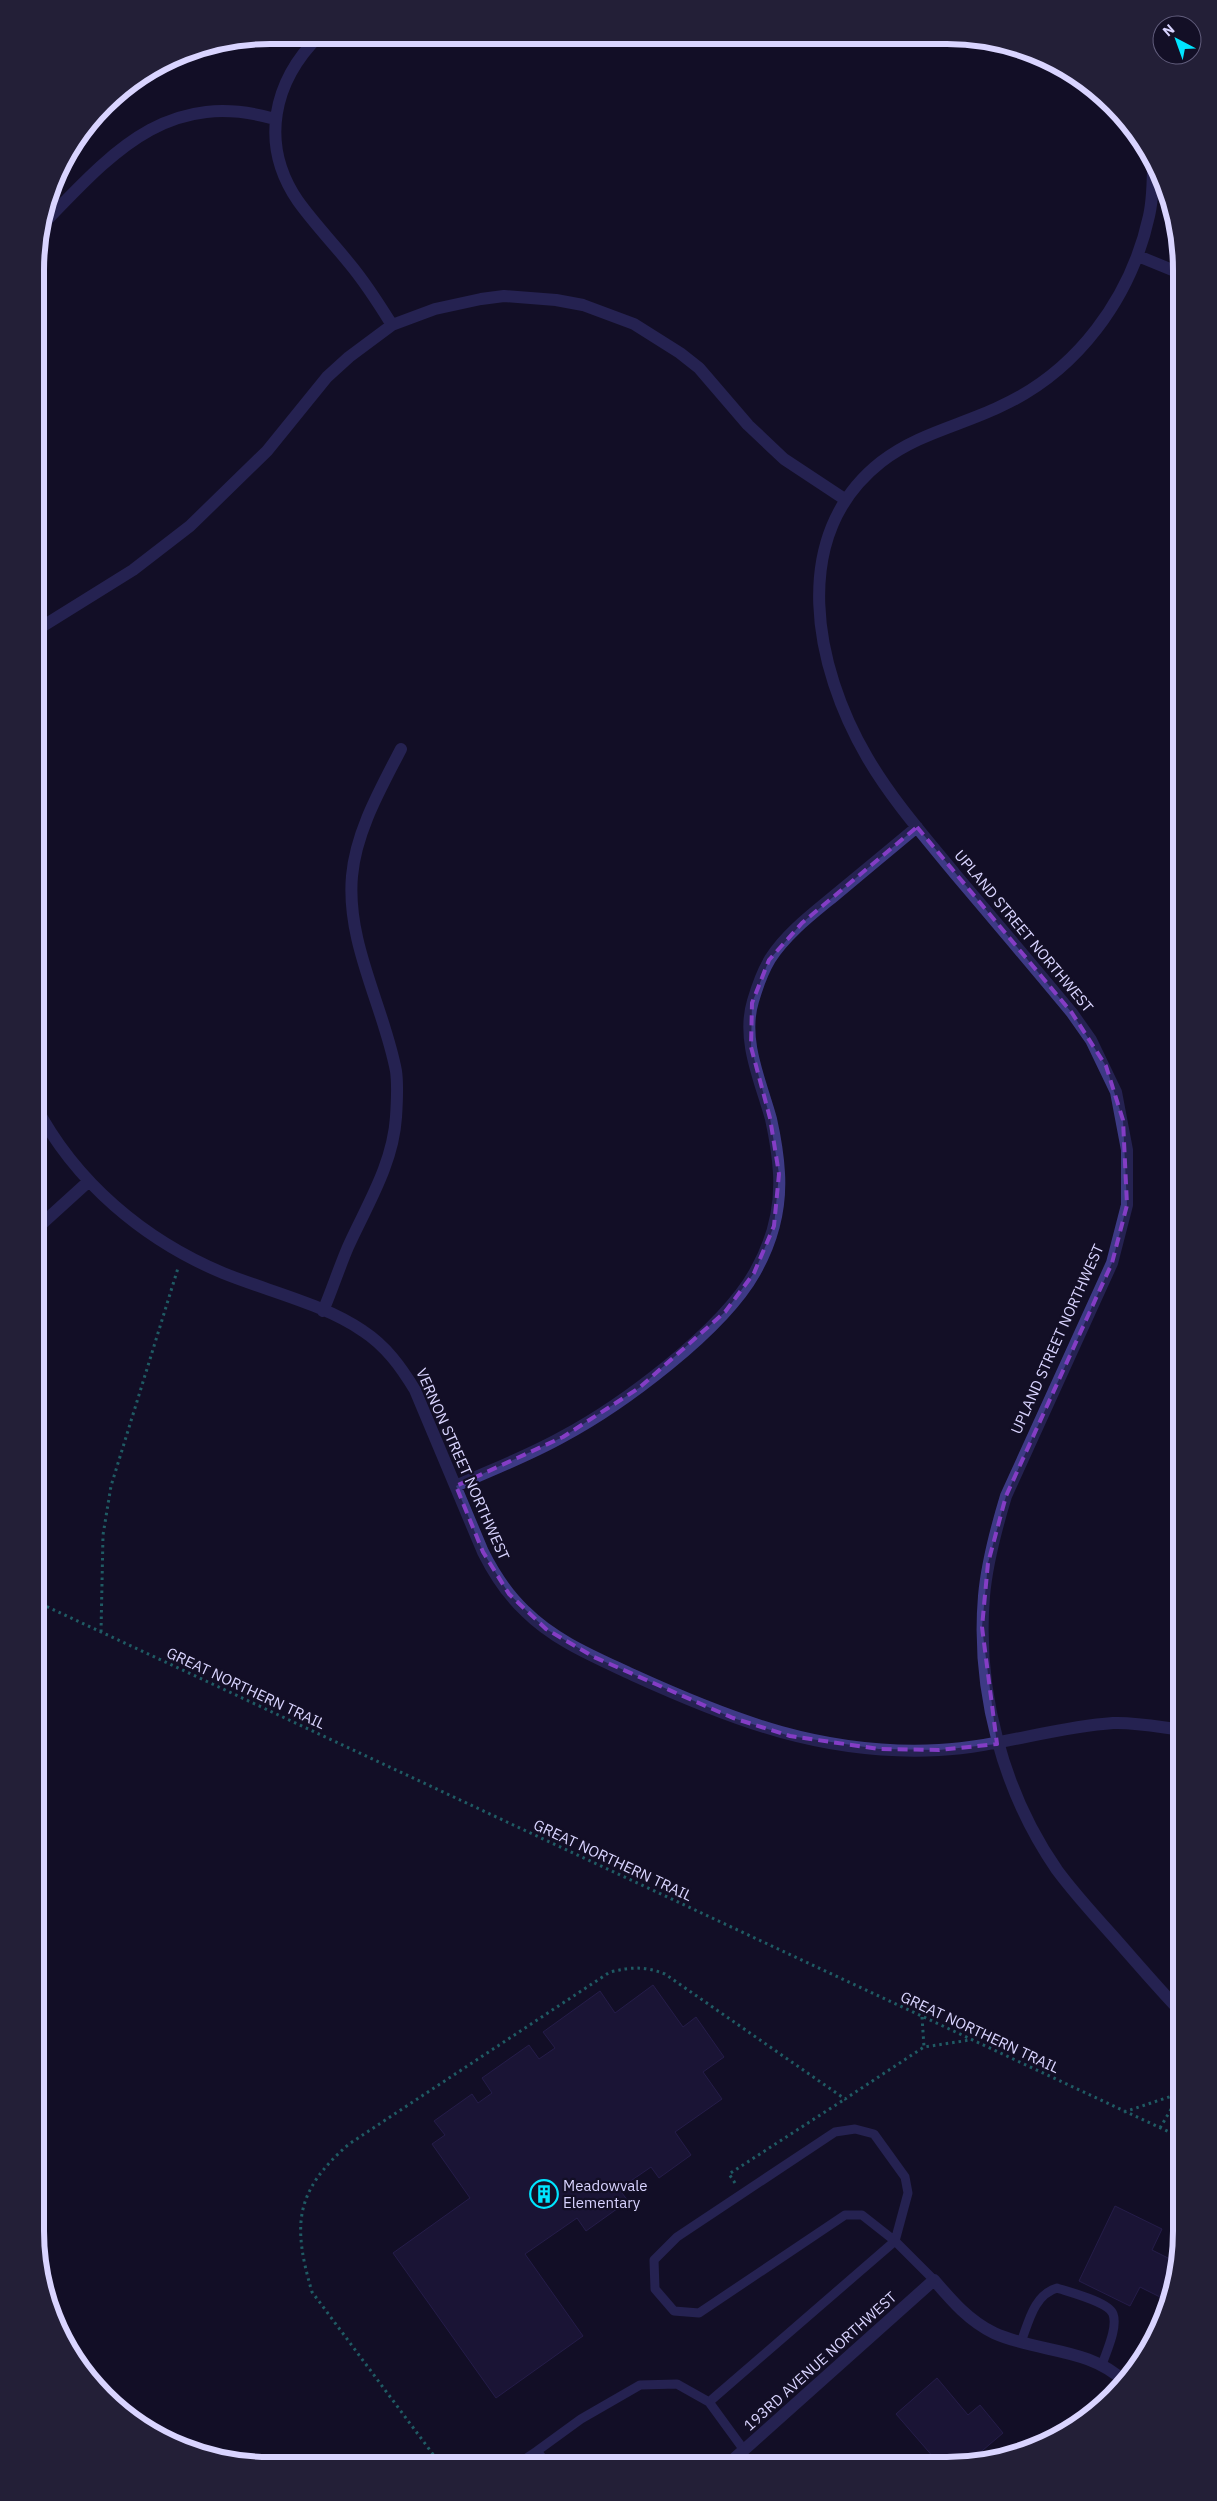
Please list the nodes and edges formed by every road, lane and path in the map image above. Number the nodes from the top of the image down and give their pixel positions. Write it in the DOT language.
graph roads {
  1 [pos="312,44"];
  2 [pos="275,119"];
  3 [pos="1152,174"];
  4 [pos="50,217"];
  5 [pos="1138,256"];
  6 [pos="1173,270"];
  7 [pos="392,325"];
  8 [pos="846,500"];
  9 [pos="44,625"];
  10 [pos="401,749"];
  11 [pos="917,827"];
  12 [pos="44,1120"];
  13 [pos="89,1181"];
  14 [pos="44,1222"];
  15 [pos="183,1254"];
  16 [pos="323,1311"];
  17 [pos="456,1486"];
  18 [pos="44,1605"];
  19 [pos="101,1632"];
  20 [pos="1173,1729"];
  21 [pos="997,1744"];
  22 [pos="1173,2003"];
  23 [pos="922,2017"];
  24 [pos="970,2040"];
  25 [pos="924,2047"];
  26 [pos="1173,2096"];
  27 [pos="846,2099"];
  28 [pos="1173,2106"];
  29 [pos="1124,2112"];
  30 [pos="1160,2128"];
  31 [pos="1173,2134"];
  32 [pos="742,2194"];
  33 [pos="895,2241"];
  34 [pos="934,2280"];
  35 [pos="1022,2342"];
  36 [pos="1102,2365"];
  37 [pos="1119,2378"];
  38 [pos="709,2402"];
  39 [pos="744,2450"];
  40 [pos="537,2451"];
  41 [pos="436,2457"];
  42 [pos="528,2457"];
  43 [pos="542,2457"];
  44 [pos="736,2457"];
  1 -- 2 [label="street"];
  2 -- 4 [label="street"];
  2 -- 7 [label="street"];
  3 -- 5 [label="street, UPLAND STREET NORTHWEST"];
  5 -- 6 [label="street"];
  5 -- 8 [label="street, UPLAND STREET NORTHWEST"];
  7 -- 8 [label="street"];
  7 -- 9 [label="street"];
  8 -- 11 [label="street, UPLAND STREET NORTHWEST"];
  10 -- 16 [label="street"];
  11 -- 17 [label="street"];
  11 -- 21 [label="street, UPLAND STREET NORTHWEST"];
  12 -- 13 [label="street, VERNON STREET NORTHWEST"];
  13 -- 14 [label="street"];
  13 -- 15 [label="street, VERNON STREET NORTHWEST"];
  15 -- 16 [label="street, VERNON STREET NORTHWEST"];
  15 -- 19 [label="path"];
  16 -- 17 [label="street, VERNON STREET NORTHWEST"];
  17 -- 21 [label="street, VERNON STREET NORTHWEST"];
  18 -- 19 [label="path, GREAT NORTHERN TRAIL"];
  19 -- 23 [label="path, GREAT NORTHERN TRAIL"];
  20 -- 21 [label="street, VERNON STREET NORTHWEST"];
  21 -- 22 [label="street, UPLAND STREET NORTHWEST"];
  23 -- 24 [label="path, GREAT NORTHERN TRAIL"];
  23 -- 25 [label="path"];
  24 -- 25 [label="path"];
  24 -- 29 [label="path, GREAT NORTHERN TRAIL"];
  25 -- 27 [label="path"];
  26 -- 29 [label="path"];
  27 -- 32 [label="path"];
  27 -- 41 [label="path"];
  28 -- 30 [label="path"];
  29 -- 30 [label="path, GREAT NORTHERN TRAIL"];
  30 -- 31 [label="path, GREAT NORTHERN TRAIL"];
  32 -- 33 [label="lane"];
  32 -- 33 [label="lane"];
  33 -- 34 [label="lane"];
  33 -- 38 [label="lane"];
  34 -- 35 [label="street"];
  34 -- 39 [label="street, 193RD AVENUE NORTHWEST"];
  35 -- 36 [label="street"];
  35 -- 36 [label="lane"];
  36 -- 37 [label="street"];
  38 -- 39 [label="lane"];
  38 -- 40 [label="lane"];
  39 -- 44 [label="street, 193RD AVENUE NORTHWEST"];
  40 -- 42 [label="lane"];
  40 -- 43 [label="lane"];
}
